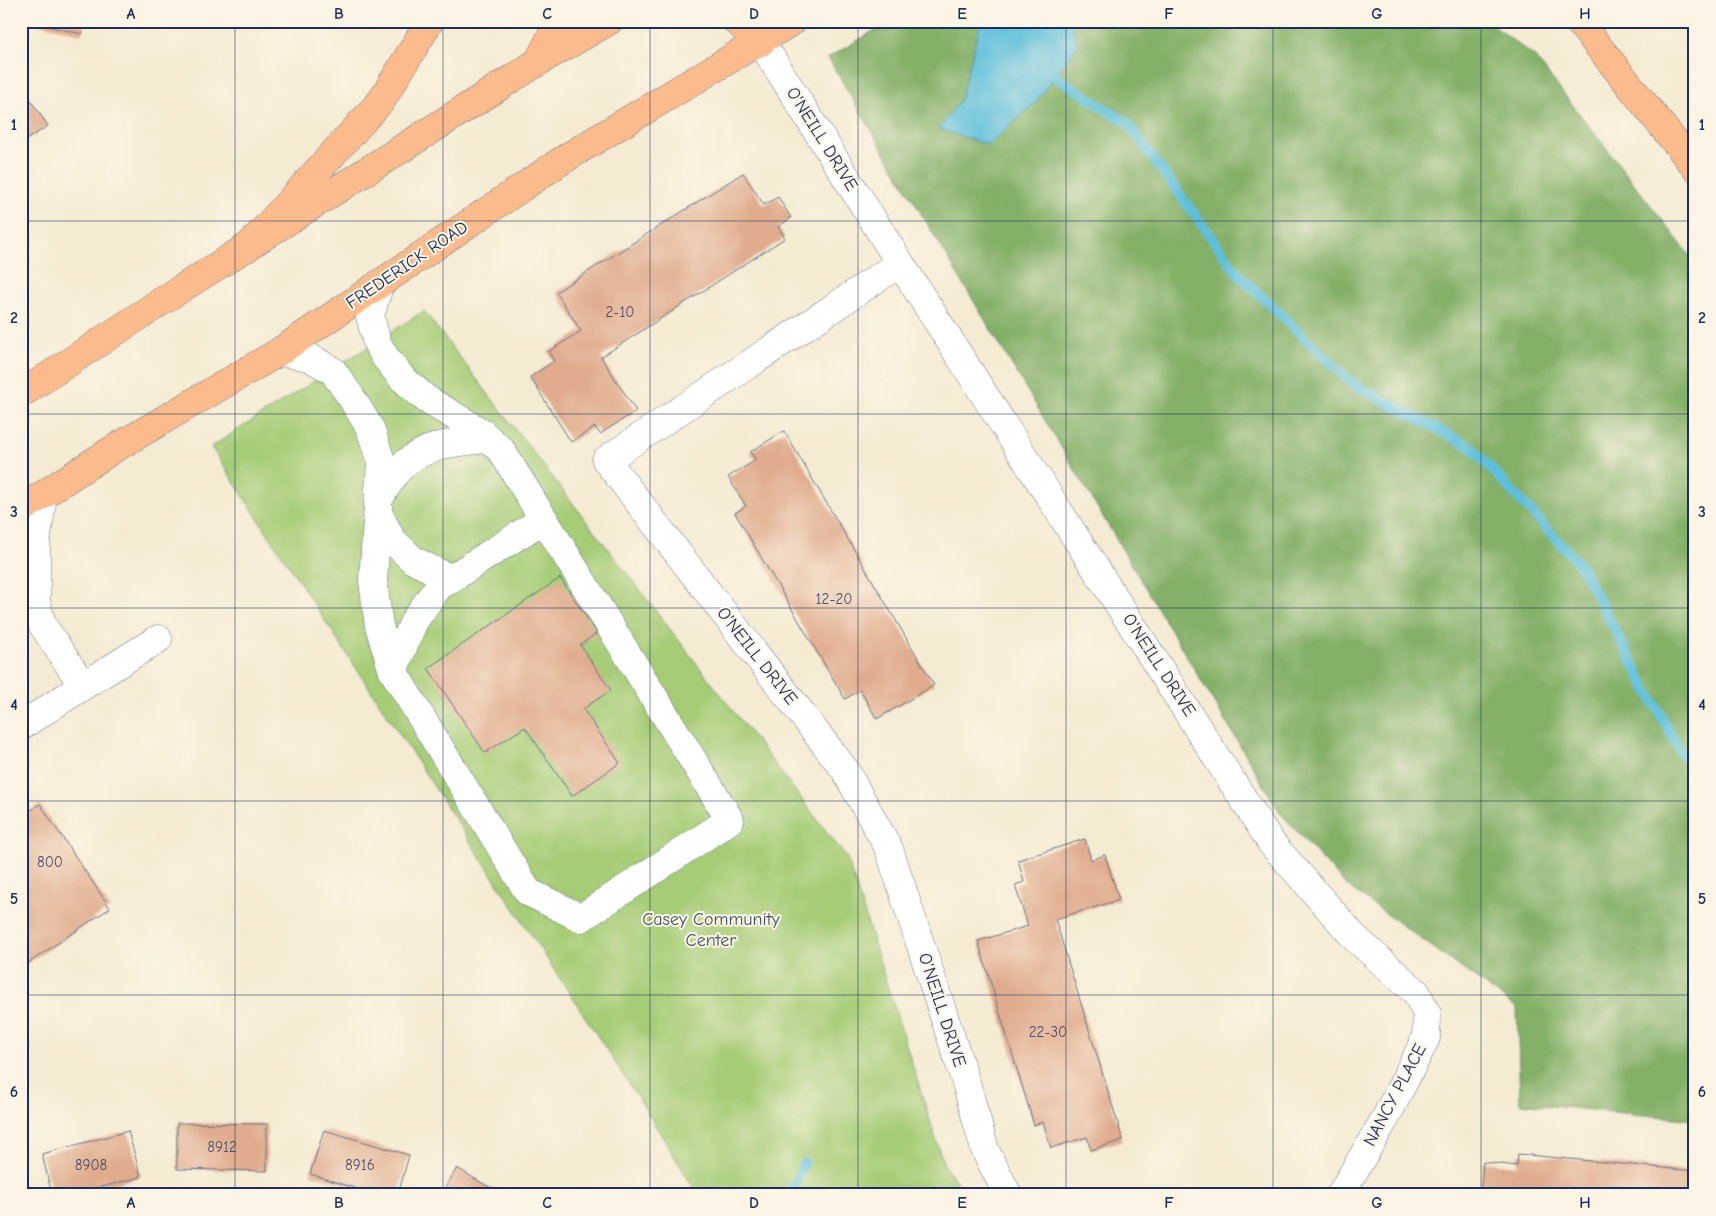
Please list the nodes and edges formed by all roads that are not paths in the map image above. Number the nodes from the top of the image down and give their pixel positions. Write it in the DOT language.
graph roads {
  1 [pos="430,21"];
  2 [pos="559,21"];
  3 [pos="609,21"];
  4 [pos="736,21"];
  5 [pos="793,21"];
  6 [pos="1578,21"];
  7 [pos="761,42"];
  8 [pos="538,62"];
  9 [pos="1695,167"];
  10 [pos="247,248"];
  11 [pos="900,263"];
  12 [pos="380,283"];
  13 [pos="279,352"];
  14 [pos="21,394"];
  15 [pos="488,439"];
  16 [pos="32,502"];
  17 [pos="379,505"];
  18 [pos="544,519"];
  19 [pos="451,579"];
  20 [pos="31,618"];
  21 [pos="158,639"];
  22 [pos="393,671"];
  23 [pos="83,686"];
  24 [pos="31,719"];
  25 [pos="1416,992"];
  26 [pos="1008,1195"];
  27 [pos="1340,1195"];
  1 -- 10 [label="main road"];
  2 -- 8 [label="main road"];
  3 -- 8 [label="main road"];
  4 -- 7 [label="main road, O'NEILL DRIVE"];
  5 -- 7 [label="main road, FREDERICK ROAD"];
  6 -- 9 [label="main road"];
  7 -- 11 [label="street, O'NEILL DRIVE"];
  7 -- 12 [label="main road, FREDERICK ROAD"];
  8 -- 10 [label="main road"];
  10 -- 14 [label="main road"];
  11 -- 25 [label="street, O'NEILL DRIVE"];
  11 -- 26 [label="street, O'NEILL DRIVE"];
  12 -- 13 [label="main road, FREDERICK ROAD"];
  12 -- 15 [label="street"];
  13 -- 16 [label="main road, FREDERICK ROAD"];
  13 -- 17 [label="street"];
  15 -- 17 [label="street"];
  15 -- 18 [label="street"];
  16 -- 20 [label="street"];
  17 -- 19 [label="street"];
  17 -- 22 [label="street"];
  18 -- 19 [label="street"];
  18 -- 22 [label="street"];
  19 -- 22 [label="street"];
  20 -- 23 [label="street"];
  21 -- 23 [label="street"];
  23 -- 24 [label="street"];
  25 -- 27 [label="street, NANCY PLACE"];
}
